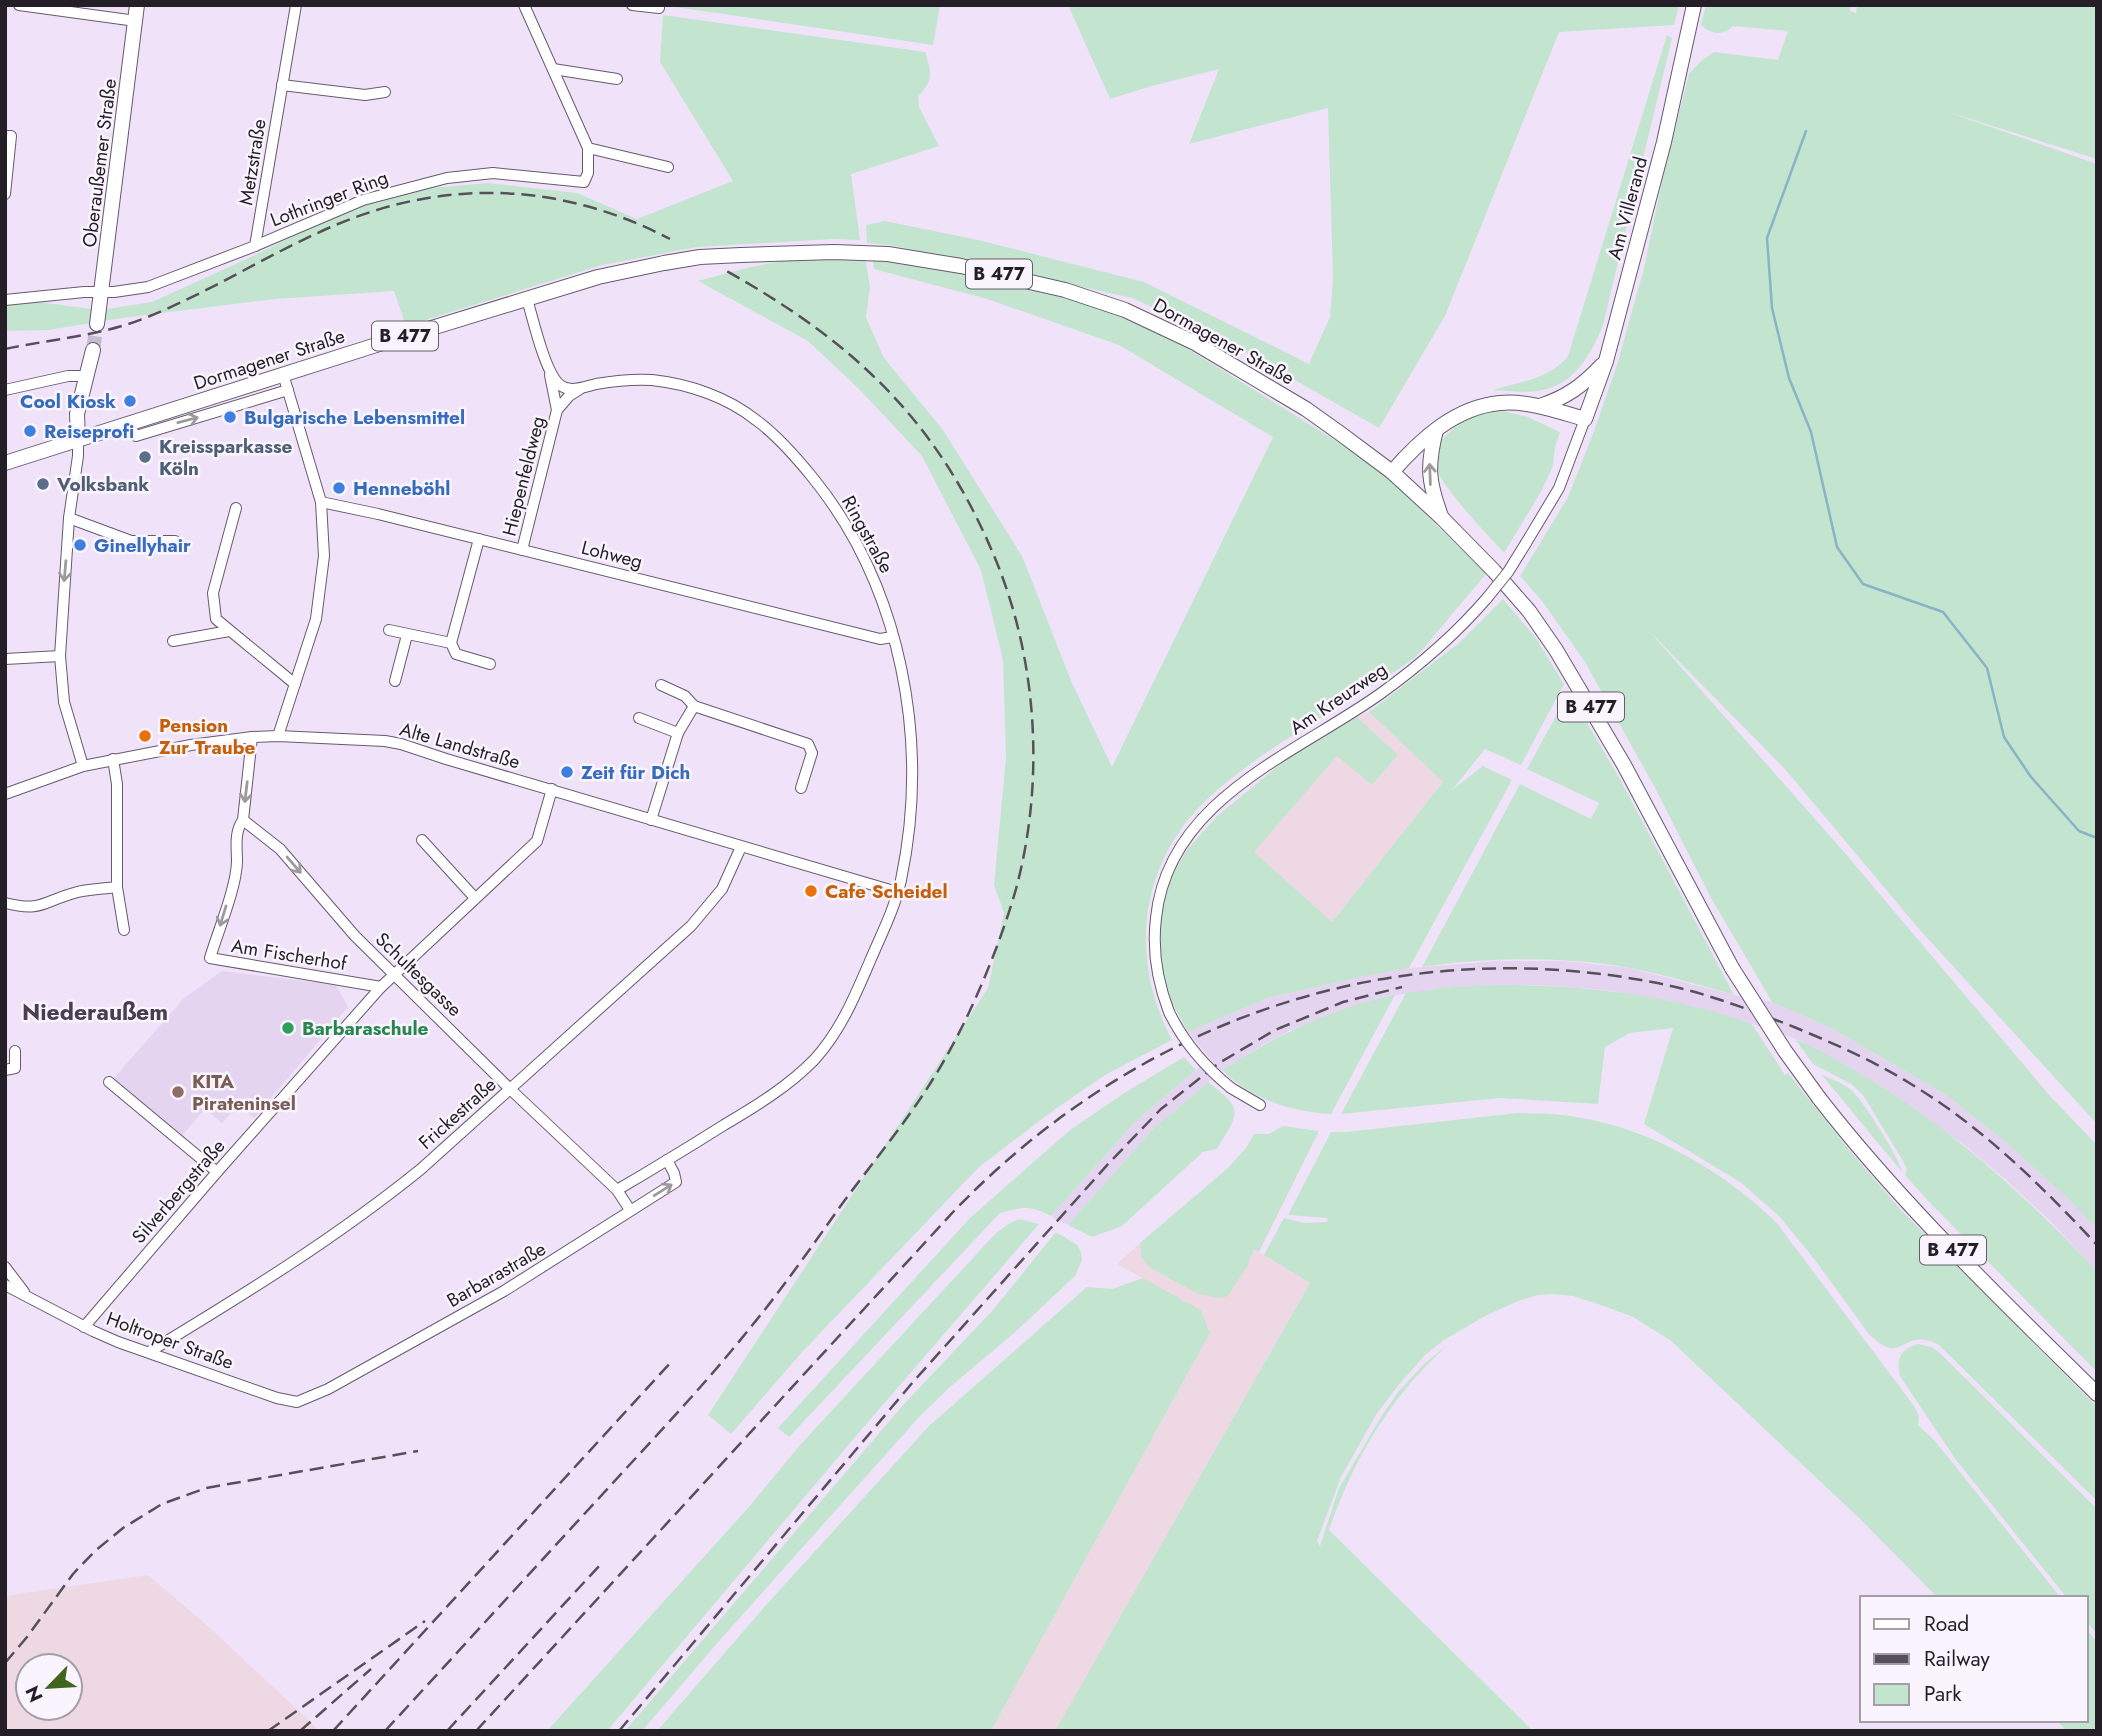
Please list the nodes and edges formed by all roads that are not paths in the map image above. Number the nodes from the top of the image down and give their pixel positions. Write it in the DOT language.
graph roads {
  1 [pos="19,5"];
  2 [pos="137,5"];
  3 [pos="296,5"];
  4 [pos="524,5"];
  5 [pos="632,5"];
  6 [pos="1694,5"];
  7 [pos="659,8"];
  8 [pos="136,21"];
  9 [pos="553,69"];
  10 [pos="617,79"];
  11 [pos="282,85"];
  12 [pos="385,92"];
  13 [pos="5,136"];
  14 [pos="588,148"];
  15 [pos="668,167"];
  16 [pos="5,194"];
  17 [pos="255,246"];
  18 [pos="103,291"];
  19 [pos="527,299"];
  20 [pos="5,300"];
  21 [pos="97,324"];
  22 [pos="93,350"];
  23 [pos="1606,361"];
  24 [pos="283,374"];
  25 [pos="550,374"];
  26 [pos="86,376"];
  27 [pos="582,387"];
  28 [pos="5,390"];
  29 [pos="288,390"];
  30 [pos="1540,406"];
  31 [pos="557,410"];
  32 [pos="1586,419"];
  33 [pos="128,425"];
  34 [pos="1436,429"];
  35 [pos="78,440"];
  36 [pos="5,463"];
  37 [pos="1392,472"];
  38 [pos="321,502"];
  39 [pos="236,508"];
  40 [pos="1442,518"];
  41 [pos="69,519"];
  42 [pos="479,539"];
  43 [pos="175,541"];
  44 [pos="522,550"];
  45 [pos="210,558"];
  46 [pos="222,560"];
  47 [pos="389,630"];
  48 [pos="229,631"];
  49 [pos="407,635"];
  50 [pos="893,637"];
  51 [pos="173,641"];
  52 [pos="451,643"];
  53 [pos="60,656"];
  54 [pos="5,659"];
  55 [pos="490,664"];
  56 [pos="395,681"];
  57 [pos="295,684"];
  58 [pos="661,685"];
  59 [pos="694,706"];
  60 [pos="639,718"];
  61 [pos="678,733"];
  62 [pos="278,736"];
  63 [pos="253,737"];
  64 [pos="113,760"];
  65 [pos="83,766"];
  66 [pos="801,788"];
  67 [pos="552,789"];
  68 [pos="5,794"];
  69 [pos="243,820"];
  70 [pos="651,820"];
  71 [pos="422,840"];
  72 [pos="741,847"];
  73 [pos="117,887"];
  74 [pos="897,892"];
  75 [pos="475,898"];
  76 [pos="5,903"];
  77 [pos="124,930"];
  78 [pos="394,974"];
  79 [pos="381,987"];
  80 [pos="15,1051"];
  81 [pos="5,1070"];
  82 [pos="109,1082"];
  83 [pos="510,1089"];
  84 [pos="1260,1105"];
  85 [pos="667,1160"];
  86 [pos="217,1172"];
  87 [pos="617,1191"];
  88 [pos="631,1210"];
  89 [pos="5,1267"];
  90 [pos="5,1285"];
  91 [pos="25,1294"];
  92 [pos="84,1326"];
  93 [pos="149,1352"];
  94 [pos="2097,1394"];
  95 [pos="308,1399"];
  1 -- 8 [label="street"];
  2 -- 8 [label="main road, Oberaußemer Straße"];
  3 -- 11 [label="street, Metzstraße"];
  4 -- 9 [label="street"];
  5 -- 7 [label="street"];
  6 -- 23 [label="main road, Am Villerand"];
  8 -- 18 [label="main road, Oberaußemer Straße"];
  9 -- 10 [label="street"];
  9 -- 14 [label="street"];
  11 -- 12 [label="street"];
  11 -- 17 [label="street, Metzstraße"];
  13 -- 16 [label="street"];
  14 -- 15 [label="street"];
  14 -- 17 [label="street, Lothringer Ring"];
  17 -- 18 [label="street, Lothringer Ring"];
  18 -- 20 [label="street, Lothringer Ring"];
  18 -- 21 [label="main road, Oberaußemer Straße"];
  19 -- 24 [label="main road, Dormagener Straße / B 477"];
  19 -- 25 [label="street"];
  19 -- 37 [label="main road, Dormagener Straße / B 477, bridge"];
  22 -- 26 [label="main road"];
  23 -- 30 [label="main road"];
  23 -- 32 [label="main road, Am Villerand"];
  24 -- 29 [label="street"];
  24 -- 33 [label="main road, Dormagener Straße / B 477"];
  25 -- 27 [label="street, Ringstraße"];
  25 -- 31 [label="street"];
  26 -- 28 [label="street"];
  26 -- 35 [label="main road"];
  27 -- 31 [label="street"];
  27 -- 50 [label="street, Ringstraße"];
  33 -- 29 [label="street, Dormagener Straße, one-way"];
  29 -- 38 [label="street"];
  30 -- 32 [label="main road"];
  30 -- 34 [label="main road"];
  31 -- 44 [label="street, Hiepenfeldweg"];
  32 -- 84 [label="street, Am Kreuzweg, bridge"];
  33 -- 35 [label="main road, Dormagener Straße / B 477"];
  34 -- 37 [label="main road"];
  40 -- 34 [label="main road, one-way"];
  35 -- 36 [label="main road, Dormagener Straße / B 477"];
  35 -- 41 [label="street"];
  37 -- 40 [label="main road, B 477"];
  38 -- 42 [label="street, Lohweg"];
  38 -- 57 [label="street"];
  39 -- 46 [label="street"];
  40 -- 94 [label="main road, B 477, bridge"];
  41 -- 43 [label="street"];
  41 -- 53 [label="street, one-way"];
  42 -- 44 [label="street, Lohweg"];
  42 -- 52 [label="street"];
  44 -- 50 [label="street, Lohweg"];
  45 -- 46 [label="street"];
  46 -- 48 [label="street"];
  47 -- 49 [label="street"];
  48 -- 51 [label="street"];
  48 -- 57 [label="street"];
  49 -- 52 [label="street"];
  49 -- 56 [label="street"];
  50 -- 74 [label="street, Ringstraße"];
  52 -- 55 [label="street"];
  53 -- 54 [label="street"];
  53 -- 65 [label="street"];
  57 -- 62 [label="street"];
  58 -- 59 [label="street"];
  59 -- 61 [label="street"];
  59 -- 66 [label="street"];
  60 -- 61 [label="street"];
  61 -- 70 [label="street"];
  62 -- 63 [label="street, Alte Landstraße"];
  62 -- 67 [label="street, Alte Landstraße"];
  63 -- 64 [label="street, Alte Landstraße"];
  63 -- 69 [label="street, one-way"];
  64 -- 65 [label="street, Alte Landstraße"];
  64 -- 73 [label="street"];
  65 -- 68 [label="street, Alte Landstraße"];
  67 -- 70 [label="street, Alte Landstraße"];
  67 -- 75 [label="street, Silverbergstraße"];
  69 -- 78 [label="street, Schultesgasse, one-way"];
  69 -- 79 [label="street, Am Fischerhof, one-way"];
  70 -- 72 [label="street, Alte Landstraße"];
  71 -- 75 [label="street"];
  72 -- 74 [label="street, Alte Landstraße"];
  72 -- 83 [label="street, Frickestraße"];
  73 -- 76 [label="street"];
  73 -- 77 [label="street"];
  74 -- 85 [label="street"];
  75 -- 78 [label="street, Silverbergstraße"];
  78 -- 79 [label="street, Silverbergstraße"];
  78 -- 83 [label="street, Schultesgasse"];
  79 -- 86 [label="street, Silverbergstraße"];
  80 -- 81 [label="street"];
  82 -- 86 [label="street"];
  83 -- 87 [label="street, Schultesgasse"];
  83 -- 93 [label="street, Frickestraße"];
  85 -- 87 [label="street"];
  88 -- 85 [label="street, Barbarastraße, one-way"];
  86 -- 92 [label="street, Silverbergstraße"];
  87 -- 88 [label="street, Schultesgasse"];
  88 -- 95 [label="street, Barbarastraße"];
  89 -- 91 [label="street, Holtroper Straße"];
  90 -- 91 [label="street, Holtroper Straße"];
  91 -- 92 [label="street, Holtroper Straße"];
  92 -- 93 [label="street, Holtroper Straße"];
  93 -- 95 [label="street, Holtroper Straße"];
}
